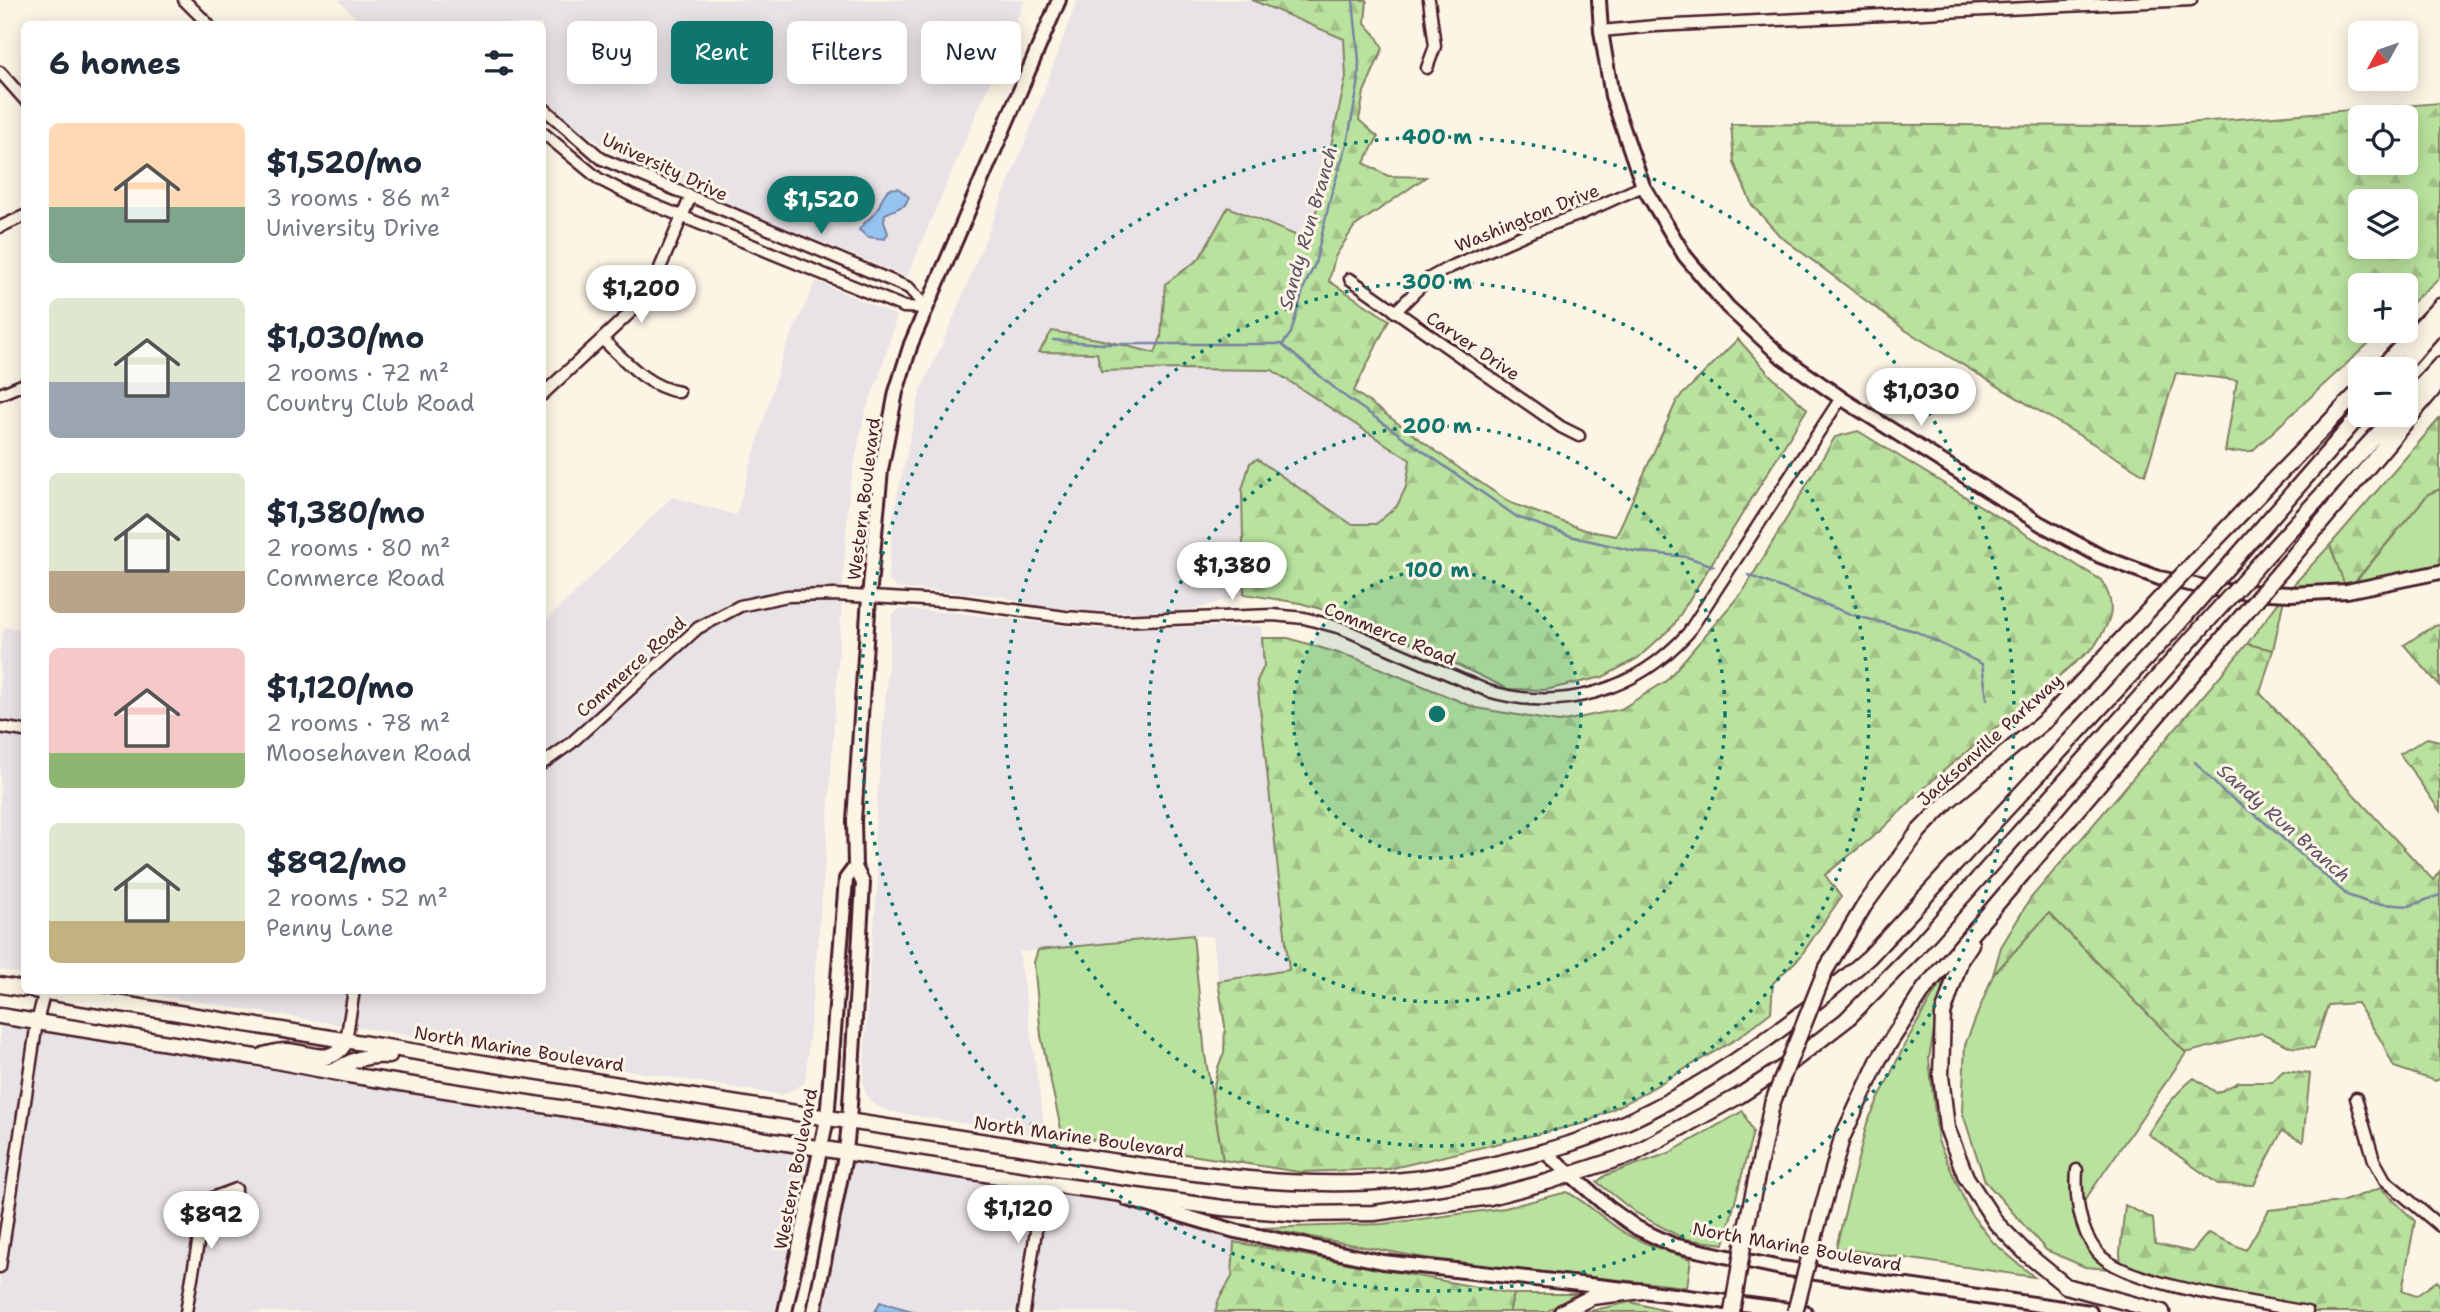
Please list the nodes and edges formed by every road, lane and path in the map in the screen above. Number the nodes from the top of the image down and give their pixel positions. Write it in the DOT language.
graph roads {
  1 [pos="184,0"];
  2 [pos="1059,0"];
  3 [pos="1429,0"];
  4 [pos="1599,0"];
  5 [pos="2191,0"];
  6 [pos="205,21"];
  7 [pos="1601,31"];
  8 [pos="1427,68"];
  9 [pos="0,72"];
  10 [pos="21,96"];
  11 [pos="546,110"];
  12 [pos="546,135"];
  13 [pos="1643,186"];
  14 [pos="690,198"];
  15 [pos="684,216"];
  16 [pos="21,217"];
  17 [pos="0,227"];
  18 [pos="1350,279"];
  19 [pos="2440,306"];
  20 [pos="928,308"];
  21 [pos="1395,312"];
  22 [pos="2440,323"];
  23 [pos="603,340"];
  24 [pos="2391,357"];
  25 [pos="2410,357"];
  26 [pos="2440,365"];
  27 [pos="2440,382"];
  28 [pos="21,385"];
  29 [pos="2418,389"];
  30 [pos="546,391"];
  31 [pos="680,392"];
  32 [pos="0,394"];
  33 [pos="1841,398"];
  34 [pos="2348,402"];
  35 [pos="2350,427"];
  36 [pos="2384,427"];
  37 [pos="1579,436"];
  38 [pos="2440,572"];
  39 [pos="869,597"];
  40 [pos="0,727"];
  41 [pos="21,730"];
  42 [pos="546,761"];
  43 [pos="855,867"];
  44 [pos="2002,895"];
  45 [pos="0,985"];
  46 [pos="21,988"];
  47 [pos="41,994"];
  48 [pos="59,994"];
  49 [pos="353,994"];
  50 [pos="0,1016"];
  51 [pos="37,1022"];
  52 [pos="346,1041"];
  53 [pos="255,1057"];
  54 [pos="453,1057"];
  55 [pos="333,1072"];
  56 [pos="2356,1098"];
  57 [pos="827,1119"];
  58 [pos="849,1122"];
  59 [pos="819,1147"];
  60 [pos="846,1151"];
  61 [pos="1545,1152"];
  62 [pos="2077,1170"];
  63 [pos="1572,1174"];
  64 [pos="1042,1183"];
  65 [pos="236,1189"];
  66 [pos="1093,1189"];
  67 [pos="2440,1226"];
  68 [pos="0,1267"];
  69 [pos="1642,1291"];
  70 [pos="186,1312"];
  71 [pos="785,1312"];
  72 [pos="814,1312"];
  73 [pos="1024,1312"];
  74 [pos="1562,1312"];
  75 [pos="1732,1312"];
  76 [pos="1795,1312"];
  77 [pos="1805,1312"];
  78 [pos="2090,1312"];
  79 [pos="2162,1312"];
  80 [pos="2306,1312"];
  1 -- 6 [label="street"];
  2 -- 20 [label="main road, Western Boulevard"];
  3 -- 8 [label="street"];
  4 -- 7 [label="main road"];
  5 -- 7 [label="street"];
  7 -- 13 [label="main road"];
  9 -- 10 [label="street"];
  11 -- 14 [label="street, University Drive"];
  12 -- 15 [label="street, University Drive"];
  13 -- 21 [label="street, Washington Drive"];
  13 -- 33 [label="main road"];
  14 -- 15 [label="street"];
  14 -- 20 [label="street, University Drive"];
  15 -- 20 [label="street, University Drive"];
  15 -- 23 [label="street"];
  16 -- 17 [label="street"];
  18 -- 21 [label="street, Carver Drive"];
  19 -- 24 [label="highway"];
  20 -- 39 [label="main road, Western Boulevard"];
  21 -- 37 [label="street, Carver Drive"];
  22 -- 25 [label="highway"];
  23 -- 30 [label="street"];
  23 -- 31 [label="street"];
  26 -- 29 [label="highway"];
  27 -- 44 [label="highway, bridge"];
  28 -- 32 [label="street"];
  33 -- 38 [label="main road"];
  33 -- 39 [label="street, Commerce Road"];
  34 -- 75 [label="highway, Jacksonville Parkway, bridge"];
  35 -- 61 [label="highway, bridge"];
  36 -- 63 [label="highway, bridge"];
  39 -- 42 [label="street, Commerce Road"];
  39 -- 43 [label="main road, Western Boulevard"];
  40 -- 41 [label="street"];
  43 -- 57 [label="main road, Western Boulevard"];
  43 -- 58 [label="main road, Western Boulevard"];
  44 -- 76 [label="highway, bridge"];
  44 -- 79 [label="highway"];
  45 -- 46 [label="highway"];
  47 -- 51 [label="street"];
  48 -- 52 [label="highway, North Marine Boulevard"];
  49 -- 52 [label="street"];
  50 -- 51 [label="highway"];
  51 -- 53 [label="highway"];
  51 -- 68 [label="street"];
  52 -- 53 [label="highway"];
  52 -- 54 [label="highway, North Marine Boulevard"];
  53 -- 55 [label="highway"];
  54 -- 55 [label="highway"];
  54 -- 57 [label="highway, North Marine Boulevard"];
  55 -- 59 [label="highway"];
  56 -- 67 [label="street"];
  57 -- 58 [label="highway, North Marine Boulevard"];
  57 -- 59 [label="main road, Western Boulevard"];
  58 -- 60 [label="main road, Western Boulevard"];
  58 -- 61 [label="highway, North Marine Boulevard"];
  59 -- 60 [label="highway"];
  59 -- 71 [label="main road, Western Boulevard"];
  60 -- 64 [label="highway"];
  60 -- 72 [label="main road, Western Boulevard"];
  61 -- 63 [label="main road, North Marine Boulevard"];
  62 -- 80 [label="street"];
  63 -- 66 [label="highway"];
  63 -- 78 [label="main road, North Marine Boulevard"];
  64 -- 66 [label="highway"];
  64 -- 73 [label="street"];
  65 -- 70 [label="street"];
  66 -- 69 [label="main road"];
  69 -- 74 [label="highway"];
  69 -- 77 [label="main road"];
}
